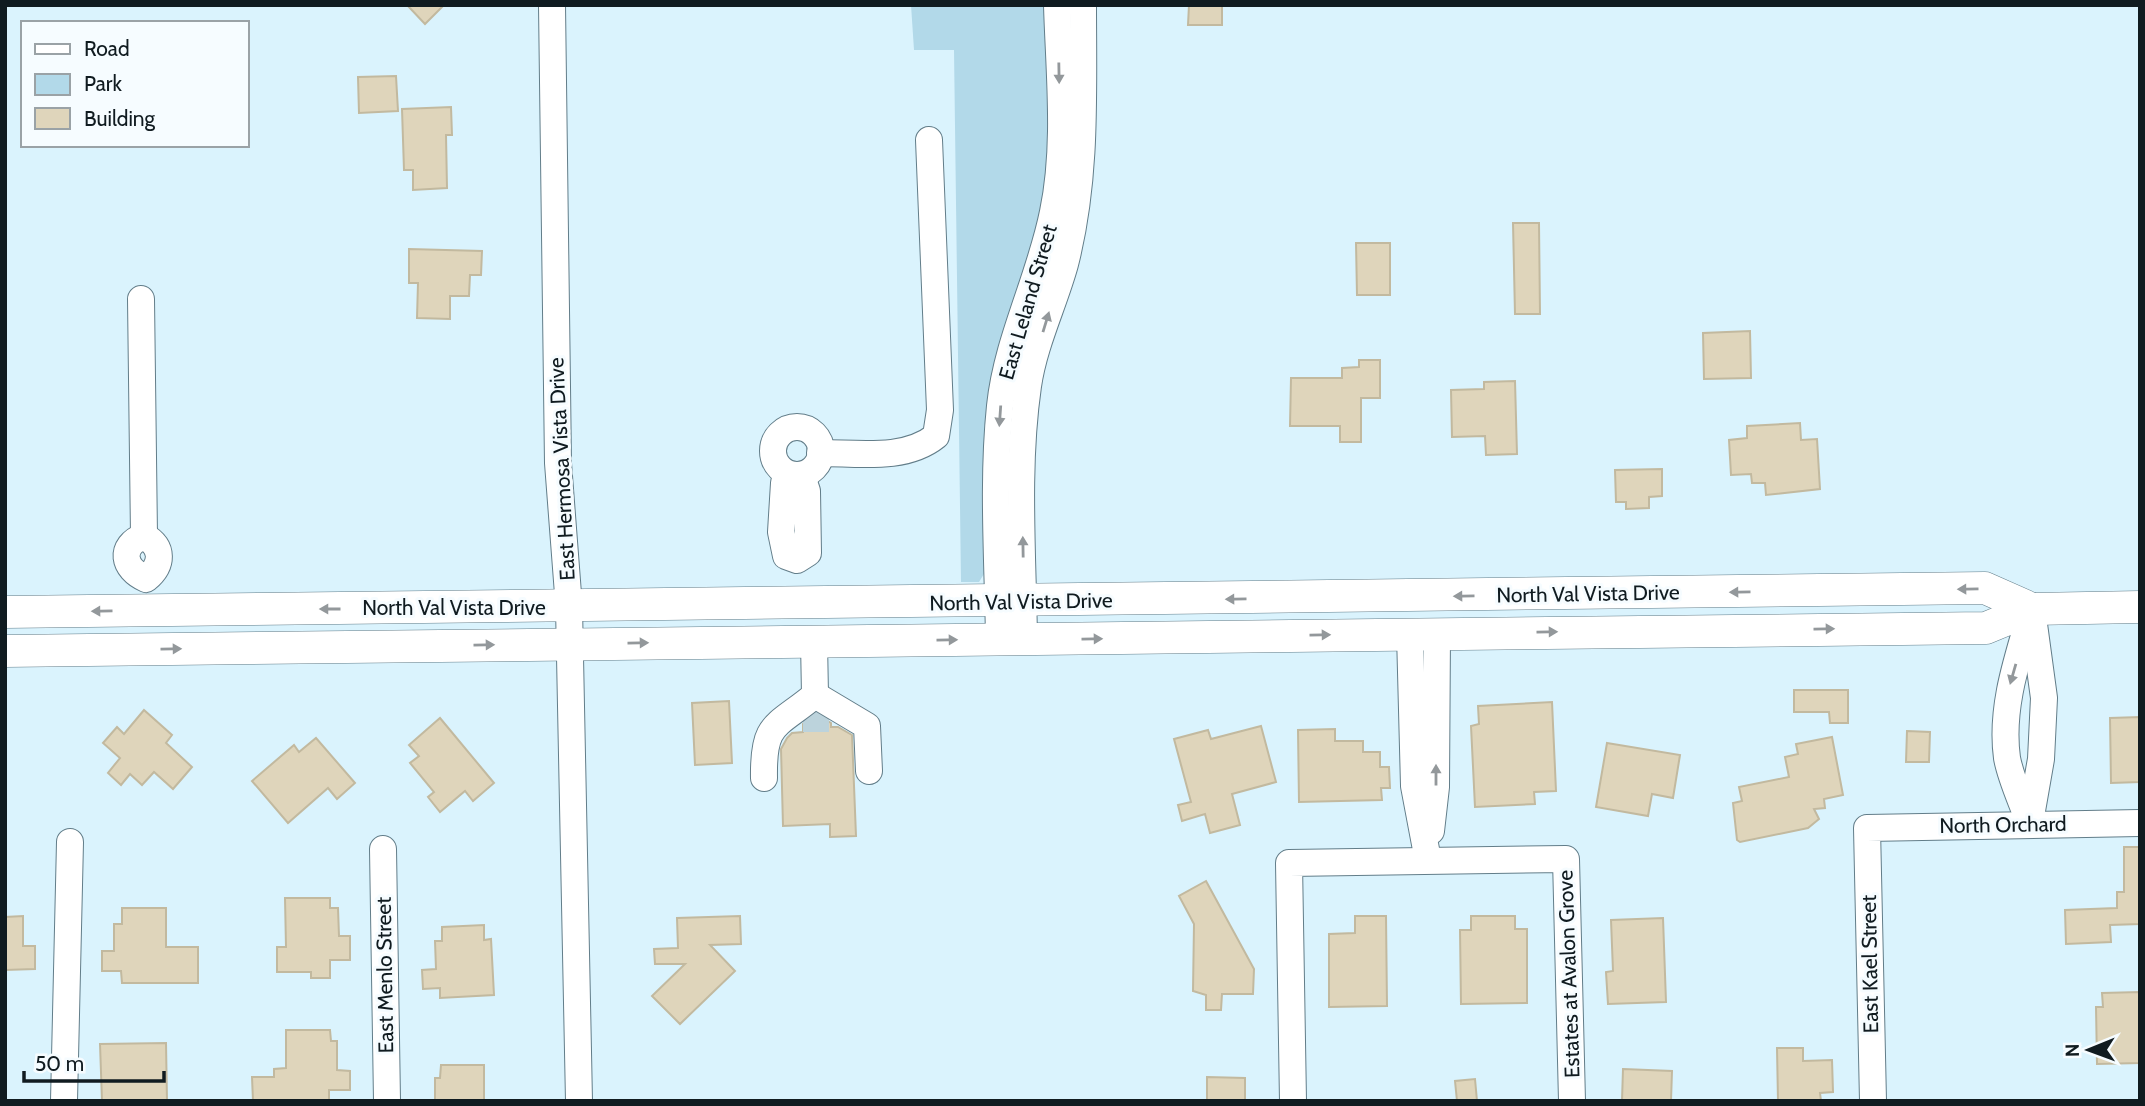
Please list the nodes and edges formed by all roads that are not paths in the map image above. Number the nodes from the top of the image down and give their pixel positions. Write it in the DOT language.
graph roads {
  1 [pos="552,5"];
  2 [pos="1057,5"];
  3 [pos="1083,5"];
  4 [pos="929,140"];
  5 [pos="141,299"];
  6 [pos="820,453"];
  7 [pos="794,475"];
  8 [pos="1011,602"];
  9 [pos="798,604"];
  10 [pos="569,607"];
  11 [pos="2140,607"];
  12 [pos="2032,609"];
  13 [pos="146,610"];
  14 [pos="5,612"];
  15 [pos="1424,634"];
  16 [pos="1012,640"];
  17 [pos="814,642"];
  18 [pos="570,644"];
  19 [pos="5,651"];
  20 [pos="815,695"];
  21 [pos="2008,721"];
  22 [pos="2043,722"];
  23 [pos="869,771"];
  24 [pos="764,778"];
  25 [pos="2140,823"];
  26 [pos="2030,825"];
  27 [pos="1867,828"];
  28 [pos="70,842"];
  29 [pos="383,849"];
  30 [pos="1428,860"];
  31 [pos="64,1101"];
  32 [pos="387,1101"];
  33 [pos="579,1101"];
  34 [pos="1293,1101"];
  35 [pos="1572,1101"];
  36 [pos="1874,1101"];
  1 -- 10 [label="street, East Hermosa Vista Drive"];
  2 -- 8 [label="street, East Leland Street, one-way"];
  8 -- 3 [label="street, East Leland Street, one-way"];
  4 -- 6 [label="street"];
  5 -- 13 [label="street"];
  6 -- 7 [label="street"];
  6 -- 7 [label="street"];
  7 -- 9 [label="street"];
  8 -- 9 [label="main road, North Val Vista Drive"];
  12 -- 8 [label="main road, North Val Vista Drive, one-way"];
  8 -- 16 [label="street, East Leland Street"];
  9 -- 10 [label="main road, North Val Vista Drive"];
  10 -- 13 [label="main road, North Val Vista Drive, one-way"];
  10 -- 18 [label="street, East Hermosa Vista Drive"];
  11 -- 12 [label="main road, North Val Vista Drive"];
  15 -- 12 [label="main road, North Val Vista Drive, one-way"];
  12 -- 21 [label="street, one-way"];
  12 -- 22 [label="street"];
  13 -- 14 [label="main road, North Val Vista Drive, one-way"];
  16 -- 15 [label="main road, North Val Vista Drive, one-way"];
  15 -- 30 [label="street"];
  17 -- 16 [label="main road, North Val Vista Drive, one-way"];
  18 -- 17 [label="main road, North Val Vista Drive, one-way"];
  17 -- 20 [label="street"];
  19 -- 18 [label="main road, North Val Vista Drive, one-way"];
  18 -- 33 [label="street, East Hermosa Vista Drive"];
  20 -- 23 [label="street"];
  20 -- 24 [label="street"];
  21 -- 22 [label="street"];
  21 -- 26 [label="street"];
  22 -- 26 [label="street"];
  25 -- 26 [label="street, North Orchard"];
  26 -- 27 [label="street, North Orchard"];
  27 -- 36 [label="street, East Kael Street"];
  28 -- 31 [label="street"];
  29 -- 32 [label="street, East Menlo Street"];
  30 -- 34 [label="street, Estates at Avalon Grove"];
  30 -- 35 [label="street, Estates at Avalon Grove"];
}
